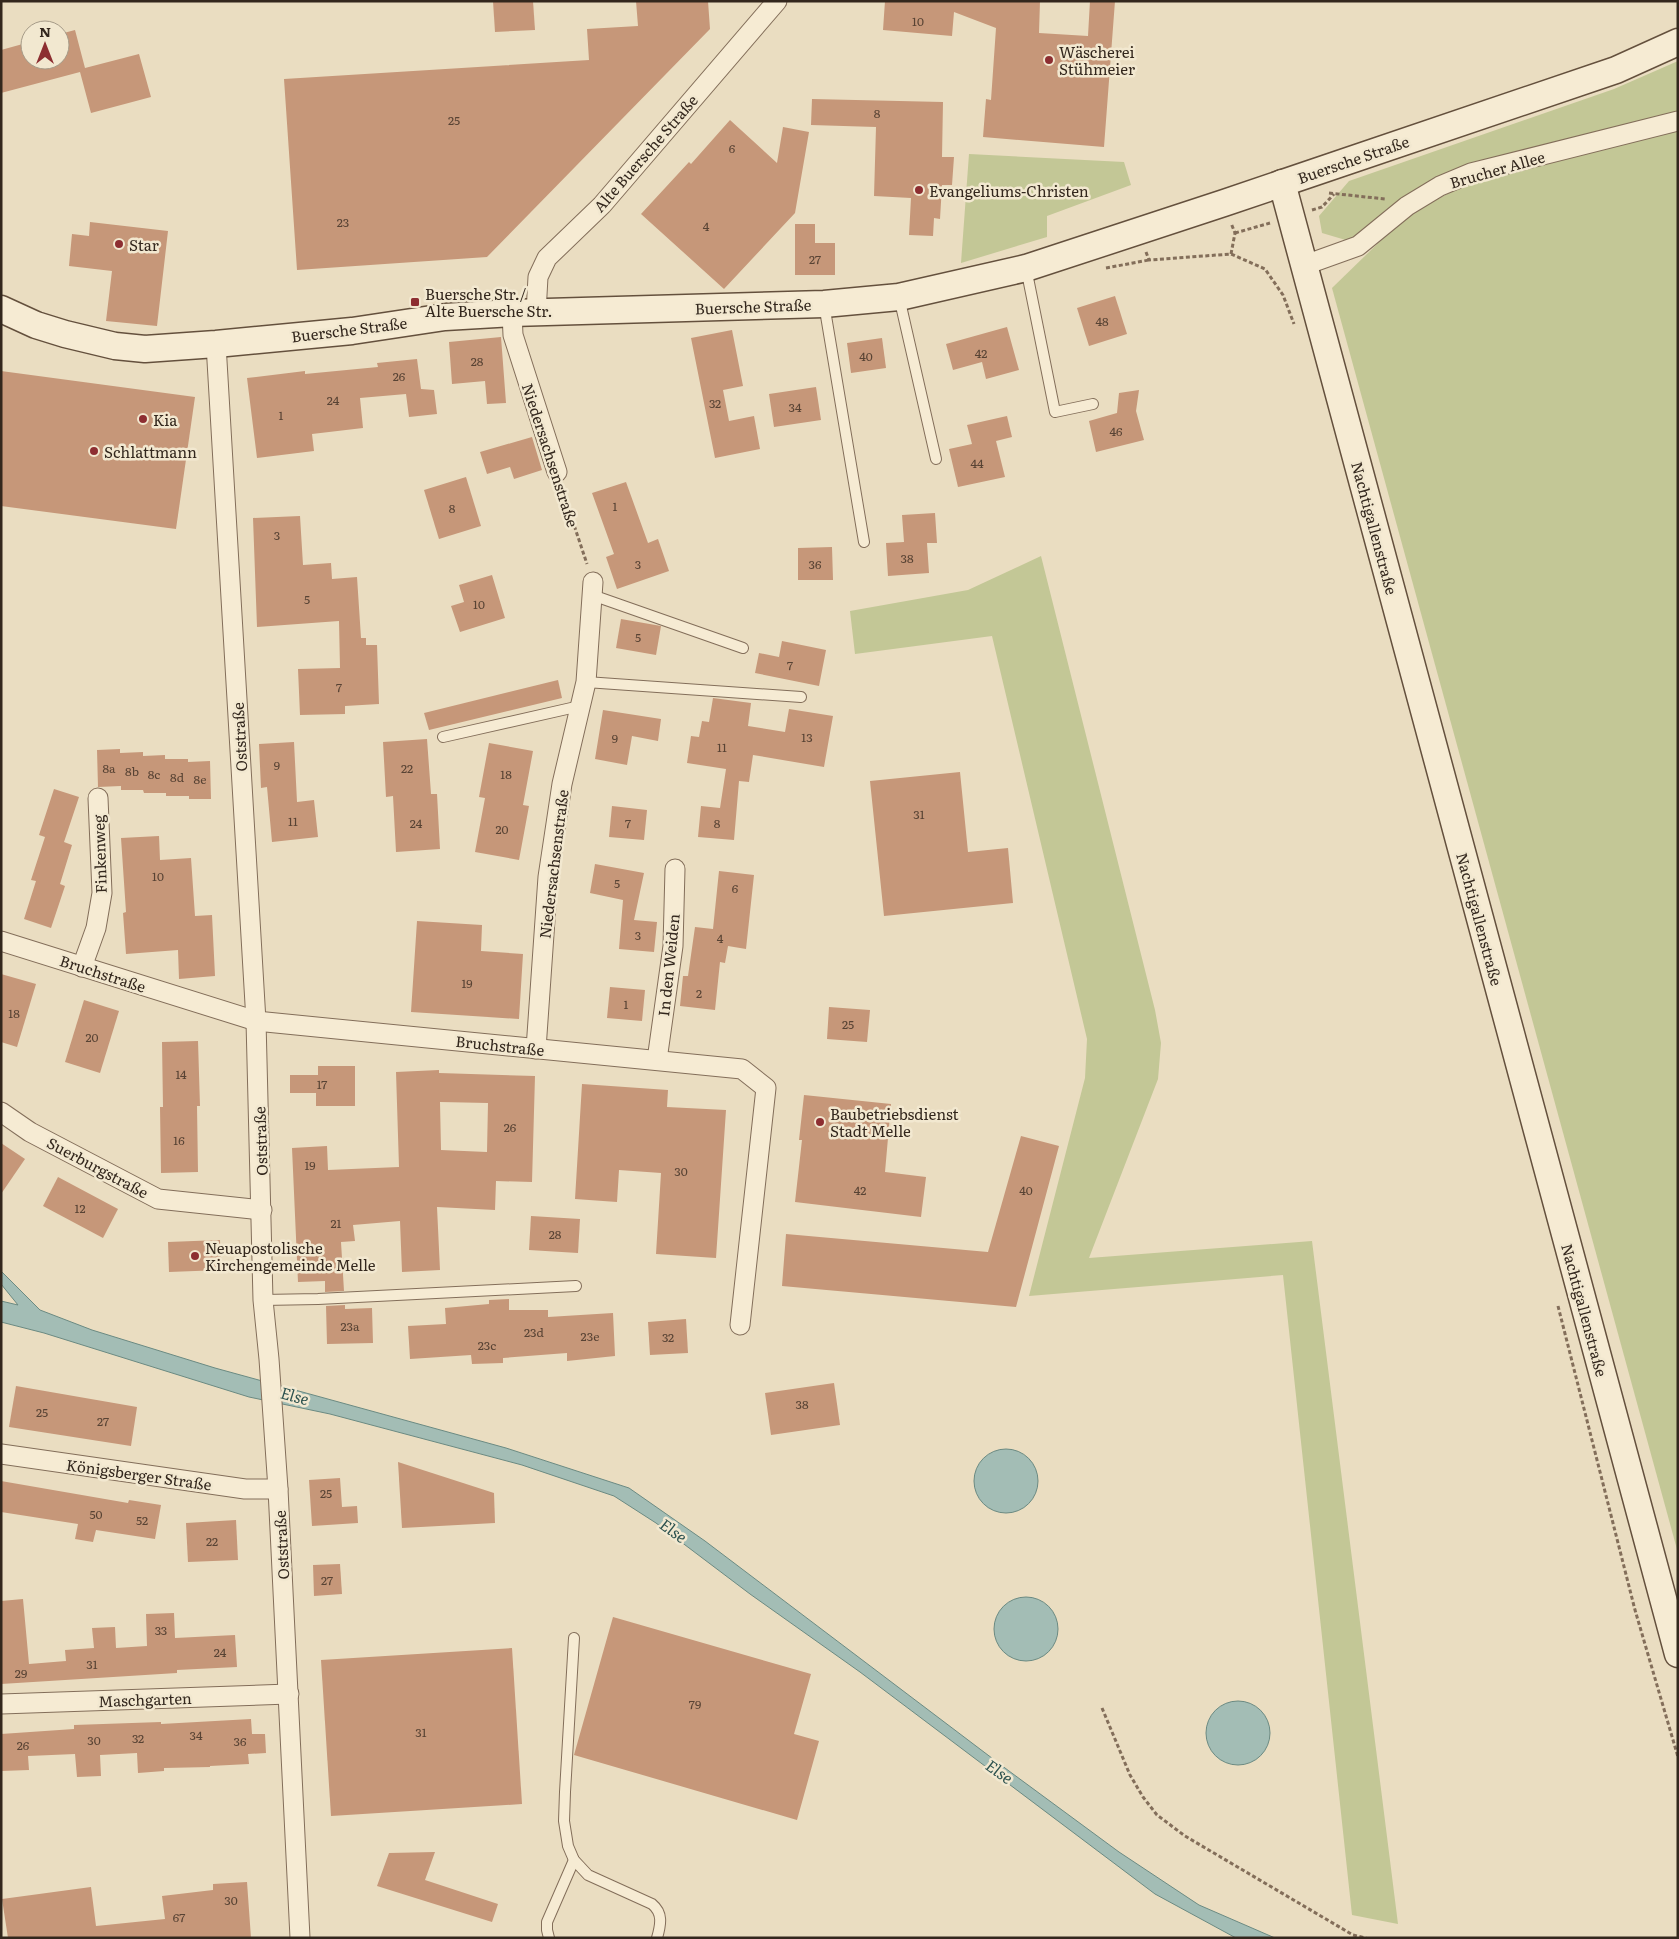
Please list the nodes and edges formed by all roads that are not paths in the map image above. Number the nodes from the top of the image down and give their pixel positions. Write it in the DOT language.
graph roads {
  1 [pos="777,1"];
  2 [pos="1678,42"];
  3 [pos="1678,121"];
  4 [pos="1282,183"];
  5 [pos="1305,265"];
  6 [pos="1026,268"];
  7 [pos="899,297"];
  8 [pos="824,304"];
  9 [pos="1,309"];
  10 [pos="524,313"];
  11 [pos="216,344"];
  12 [pos="1094,404"];
  13 [pos="936,459"];
  14 [pos="556,472"];
  15 [pos="864,542"];
  16 [pos="592,588"];
  17 [pos="743,648"];
  18 [pos="586,682"];
  19 [pos="802,697"];
  20 [pos="580,706"];
  21 [pos="444,738"];
  22 [pos="98,798"];
  23 [pos="675,869"];
  24 [pos="1,941"];
  25 [pos="82,967"];
  26 [pos="256,1021"];
  27 [pos="536,1049"];
  28 [pos="657,1060"];
  29 [pos="1,1112"];
  30 [pos="262,1210"];
  31 [pos="576,1286"];
  32 [pos="263,1300"];
  33 [pos="740,1325"];
  34 [pos="1,1454"];
  35 [pos="278,1489"];
  36 [pos="574,1638"];
  37 [pos="1678,1654"];
  38 [pos="289,1694"];
  39 [pos="1,1704"];
  40 [pos="574,1860"];
  41 [pos="300,1938"];
  42 [pos="549,1938"];
  43 [pos="657,1938"];
  1 -- 10 [label="street, Alte Buersche Straße"];
  2 -- 4 [label="main road, Buersche Straße"];
  3 -- 5 [label="street, Brucher Allee"];
  4 -- 5 [label="main road, Nachtigallenstraße"];
  4 -- 6 [label="main road, Buersche Straße"];
  5 -- 37 [label="main road, Nachtigallenstraße"];
  6 -- 7 [label="main road, Buersche Straße"];
  6 -- 12 [label="lane"];
  7 -- 8 [label="main road, Buersche Straße"];
  7 -- 13 [label="lane"];
  8 -- 10 [label="main road, Buersche Straße"];
  8 -- 15 [label="lane, Buersche Straße"];
  9 -- 11 [label="main road, Buersche Straße"];
  10 -- 11 [label="main road, Buersche Straße"];
  10 -- 14 [label="street, Niedersachsenstraße"];
  11 -- 26 [label="street, Oststraße"];
  16 -- 17 [label="lane"];
  16 -- 18 [label="street, Niedersachsenstraße"];
  18 -- 19 [label="lane"];
  18 -- 20 [label="street, Niedersachsenstraße"];
  20 -- 21 [label="lane"];
  20 -- 27 [label="street, Niedersachsenstraße"];
  22 -- 25 [label="street, Finkenweg"];
  23 -- 28 [label="street, In den Weiden"];
  24 -- 25 [label="street, Bruchstraße"];
  25 -- 26 [label="street, Bruchstraße"];
  26 -- 27 [label="street, Bruchstraße"];
  26 -- 30 [label="street, Oststraße"];
  27 -- 28 [label="street, Bruchstraße"];
  28 -- 33 [label="street, Bruchstraße"];
  29 -- 30 [label="street, Suerburgstraße"];
  30 -- 32 [label="street, Oststraße"];
  31 -- 32 [label="lane"];
  32 -- 35 [label="street, Oststraße"];
  34 -- 35 [label="street, Königsberger Straße"];
  35 -- 38 [label="street, Oststraße"];
  36 -- 40 [label="lane"];
  38 -- 39 [label="street, Maschgarten"];
  38 -- 41 [label="street, Oststraße"];
  40 -- 42 [label="lane"];
  40 -- 43 [label="lane"];
}
